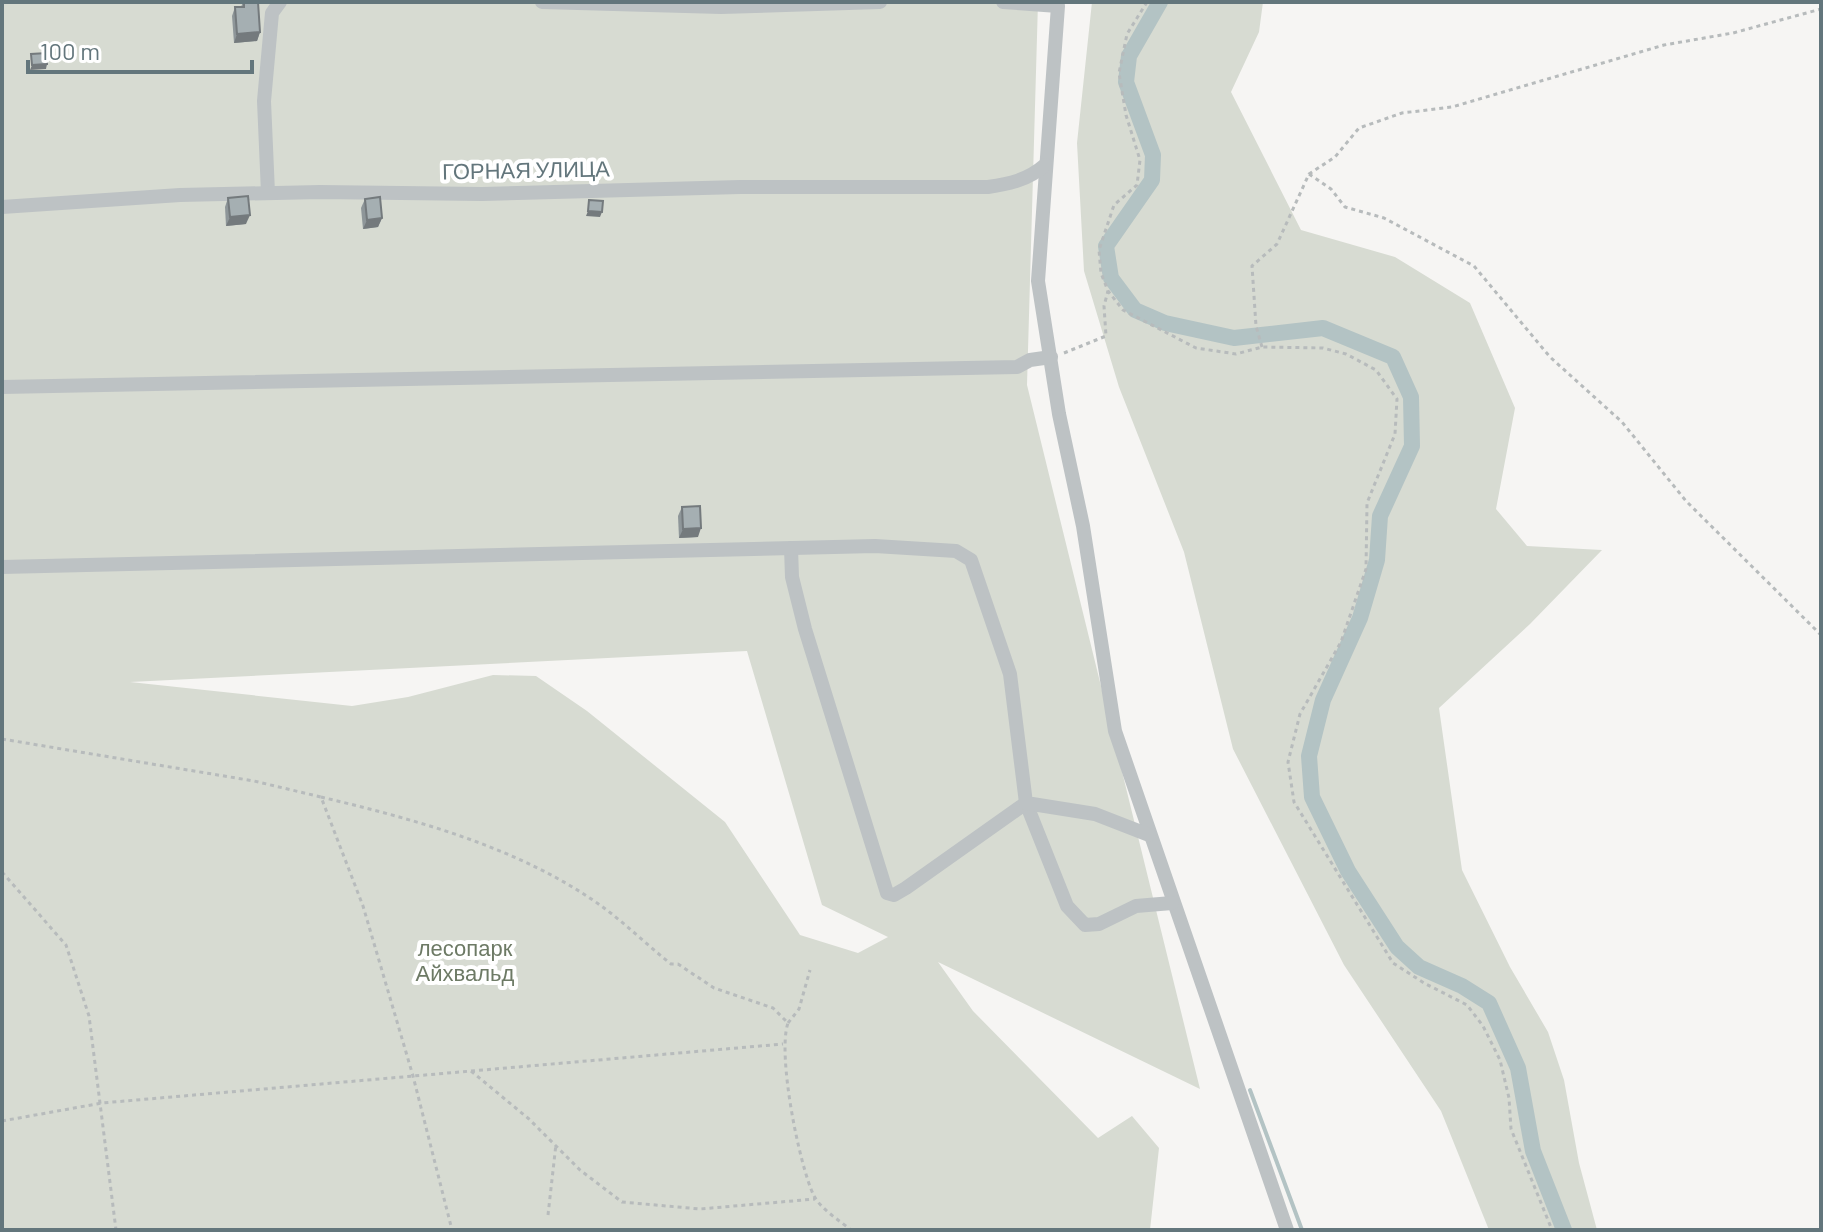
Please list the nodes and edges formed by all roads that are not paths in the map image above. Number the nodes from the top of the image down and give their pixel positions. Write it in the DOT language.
graph roads {
  1 [pos="280,2"];
  2 [pos="542,2"];
  3 [pos="880,2"];
  4 [pos="1003,2"];
  5 [pos="1045,165"];
  6 [pos="268,193"];
  7 [pos="2,207"];
  8 [pos="1051,357"];
  9 [pos="2,387"];
  10 [pos="791,548"];
  11 [pos="2,567"];
  12 [pos="1026,803"];
  13 [pos="1149,835"];
  14 [pos="1172,903"];
  15 [pos="1287,1230"];
  1 -- 6 [label="street"];
  2 -- 3 [label="street"];
  4 -- 5 [label="street"];
  5 -- 6 [label="street, ГОРНАЯ УЛИЦА"];
  5 -- 8 [label="street"];
  6 -- 7 [label="street, ГОРНАЯ УЛИЦА"];
  8 -- 9 [label="street"];
  8 -- 13 [label="street"];
  10 -- 11 [label="street"];
  10 -- 12 [label="street"];
  10 -- 12 [label="street"];
  12 -- 13 [label="street"];
  12 -- 14 [label="street"];
  13 -- 14 [label="street"];
  14 -- 15 [label="street"];
}
